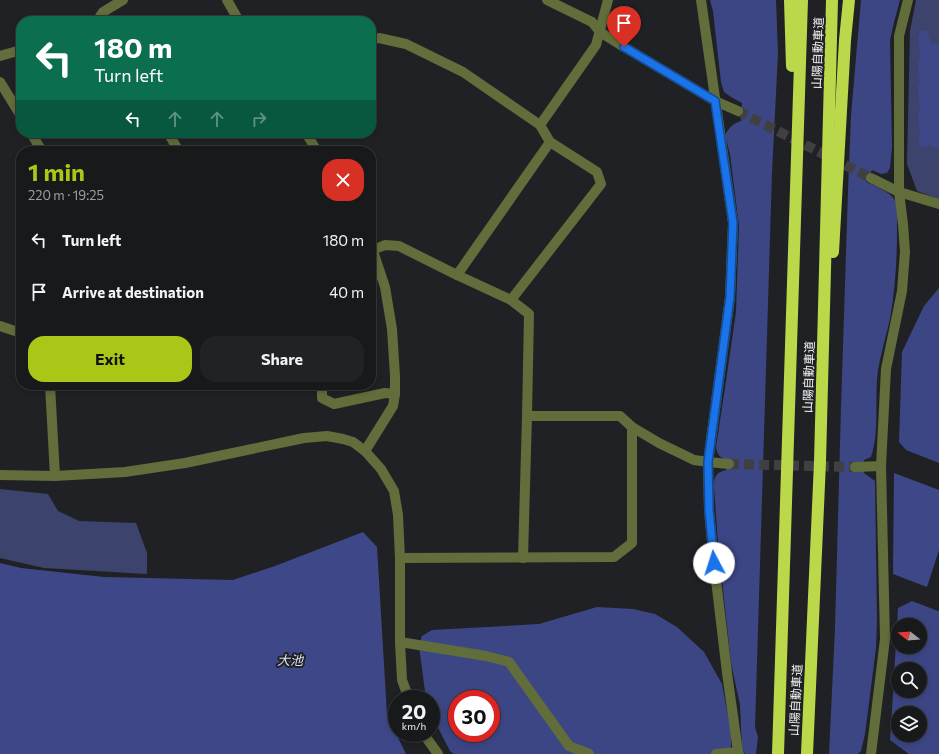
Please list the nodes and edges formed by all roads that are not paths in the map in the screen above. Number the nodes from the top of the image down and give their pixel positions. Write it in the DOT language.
graph roads {
  1 [pos="123,0"];
  2 [pos="227,0"];
  3 [pos="548,0"];
  4 [pos="608,0"];
  5 [pos="701,0"];
  6 [pos="790,0"];
  7 [pos="802,0"];
  8 [pos="832,0"];
  9 [pos="849,0"];
  10 [pos="908,0"];
  11 [pos="100,16"];
  12 [pos="236,16"];
  13 [pos="600,32"];
  14 [pos="376,39"];
  15 [pos="16,51"];
  16 [pos="0,56"];
  17 [pos="0,82"];
  18 [pos="715,101"];
  19 [pos="16,108"];
  20 [pos="738,111"];
  21 [pos="540,125"];
  22 [pos="550,142"];
  23 [pos="796,175"];
  24 [pos="871,178"];
  25 [pos="899,192"];
  26 [pos="939,204"];
  27 [pos="376,247"];
  28 [pos="376,260"];
  29 [pos="457,275"];
  30 [pos="511,300"];
  31 [pos="0,326"];
  32 [pos="16,331"];
  33 [pos="50,390"];
  34 [pos="322,390"];
  35 [pos="395,394"];
  36 [pos="527,416"];
  37 [pos="632,427"];
  38 [pos="366,451"];
  39 [pos="708,462"];
  40 [pos="820,462"];
  41 [pos="729,464"];
  42 [pos="881,466"];
  43 [pos="855,467"];
  44 [pos="0,475"];
  45 [pos="55,476"];
  46 [pos="400,558"];
  47 [pos="523,558"];
  48 [pos="400,642"];
  49 [pos="406,690"];
  50 [pos="429,742"];
  51 [pos="739,753"];
  52 [pos="438,754"];
  53 [pos="589,754"];
  54 [pos="716,754"];
  55 [pos="778,754"];
  56 [pos="807,754"];
  57 [pos="871,754"];
  1 -- 11 [label="street"];
  2 -- 12 [label="street"];
  3 -- 13 [label="street"];
  4 -- 13 [label="street"];
  5 -- 18 [label="street"];
  6 -- 23 [label="highway"];
  7 -- 23 [label="highway, 山陽自動車道"];
  8 -- 40 [label="highway, 山陽自動車道"];
  9 -- 40 [label="highway"];
  10 -- 25 [label="street"];
  13 -- 18 [label="street"];
  13 -- 21 [label="street"];
  14 -- 21 [label="street"];
  15 -- 16 [label="street"];
  17 -- 19 [label="street"];
  18 -- 20 [label="street"];
  18 -- 39 [label="street"];
  21 -- 22 [label="street"];
  22 -- 29 [label="street"];
  22 -- 30 [label="street"];
  23 -- 55 [label="highway, 山陽自動車道"];
  24 -- 25 [label="street"];
  25 -- 26 [label="street"];
  25 -- 42 [label="street"];
  27 -- 29 [label="street"];
  28 -- 35 [label="street"];
  29 -- 30 [label="street"];
  30 -- 36 [label="street"];
  31 -- 32 [label="street"];
  33 -- 45 [label="street"];
  34 -- 35 [label="street"];
  35 -- 38 [label="street"];
  36 -- 37 [label="street"];
  36 -- 47 [label="street"];
  37 -- 39 [label="street"];
  37 -- 47 [label="street"];
  38 -- 45 [label="street"];
  38 -- 46 [label="street"];
  39 -- 41 [label="street"];
  39 -- 51 [label="street"];
  40 -- 56 [label="highway, 山陽自動車道"];
  42 -- 43 [label="street"];
  42 -- 57 [label="street"];
  44 -- 45 [label="street"];
  46 -- 47 [label="street"];
  46 -- 48 [label="street"];
  48 -- 49 [label="street"];
  48 -- 53 [label="street"];
  50 -- 52 [label="street"];
  51 -- 54 [label="street"];
}
